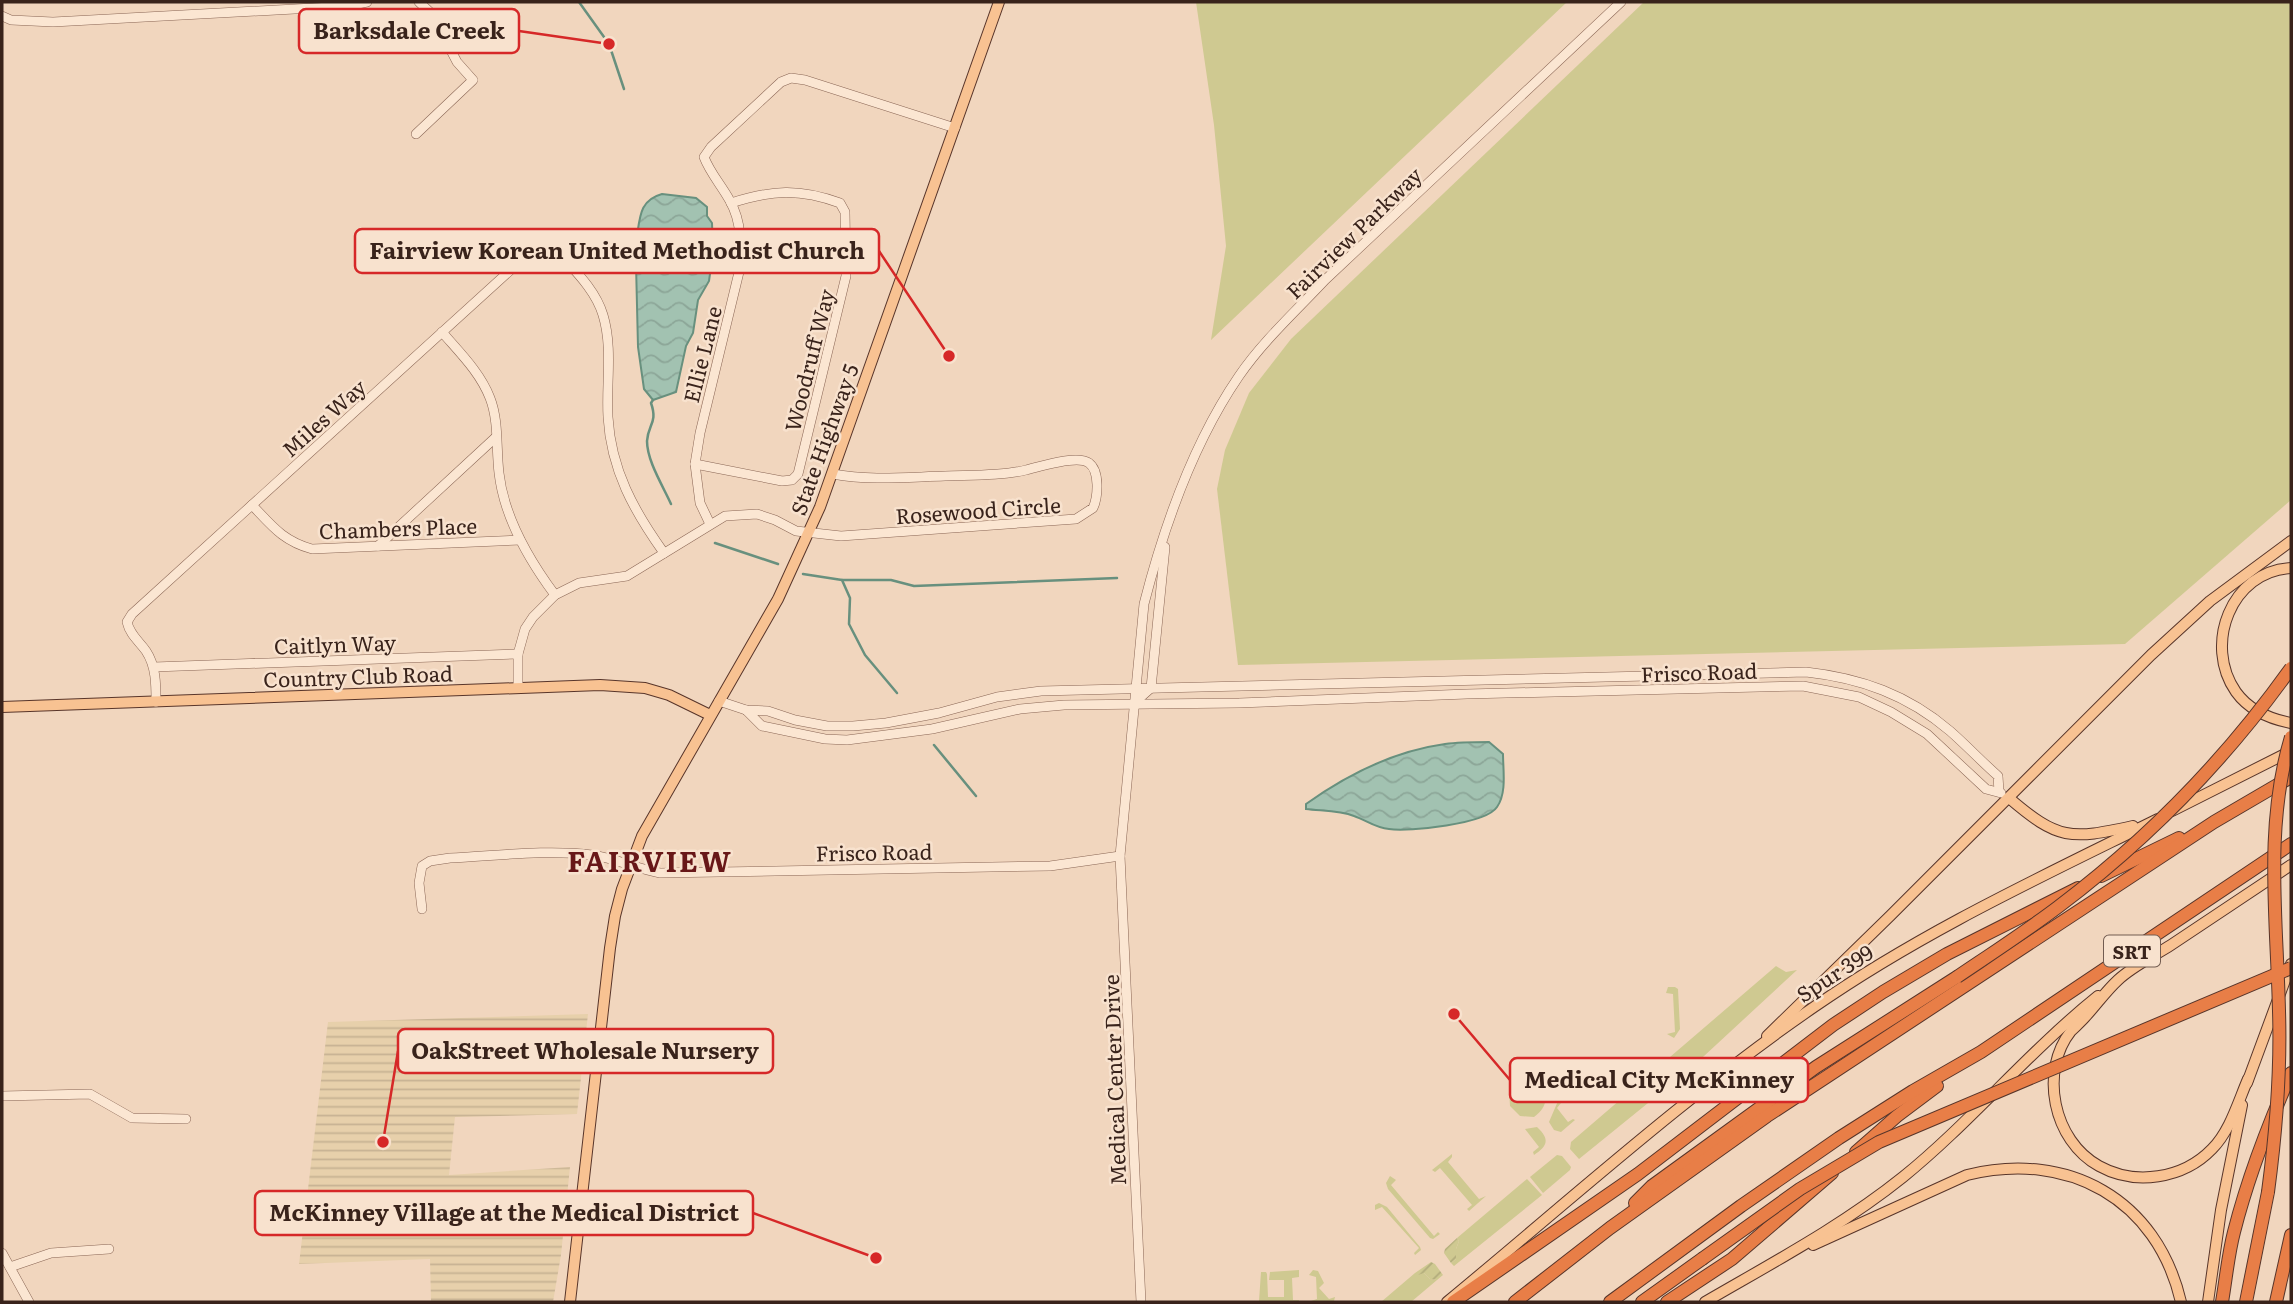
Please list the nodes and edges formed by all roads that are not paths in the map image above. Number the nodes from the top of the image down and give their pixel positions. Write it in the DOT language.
graph roads {
  1 [pos="368,2"];
  2 [pos="419,2"];
  3 [pos="999,2"];
  4 [pos="1621,2"];
  5 [pos="2,16"];
  6 [pos="956,128"];
  7 [pos="416,134"];
  8 [pos="731,203"];
  9 [pos="442,332"];
  10 [pos="496,437"];
  11 [pos="695,464"];
  12 [pos="833,474"];
  13 [pos="252,505"];
  14 [pos="710,524"];
  15 [pos="1167,530"];
  16 [pos="808,534"];
  17 [pos="520,540"];
  18 [pos="2291,541"];
  19 [pos="378,546"];
  20 [pos="664,553"];
  21 [pos="2291,568"];
  22 [pos="555,595"];
  23 [pos="518,654"];
  24 [pos="153,667"];
  25 [pos="2291,668"];
  26 [pos="1806,672"];
  27 [pos="1542,677"];
  28 [pos="1313,684"];
  29 [pos="1804,686"];
  30 [pos="518,688"];
  31 [pos="1151,688"];
  32 [pos="1134,689"];
  33 [pos="1542,693"];
  34 [pos="719,701"];
  35 [pos="1313,701"];
  36 [pos="156,702"];
  37 [pos="1133,704"];
  38 [pos="2,707"];
  39 [pos="746,710"];
  40 [pos="939,713"];
  41 [pos="710,715"];
  42 [pos="2291,723"];
  43 [pos="941,727"];
  44 [pos="2291,737"];
  45 [pos="2291,751"];
  46 [pos="2291,777"];
  47 [pos="2004,795"];
  48 [pos="2214,822"];
  49 [pos="2150,823"];
  50 [pos="2287,847"];
  51 [pos="1120,856"];
  52 [pos="630,865"];
  53 [pos="2286,869"];
  54 [pos="422,909"];
  55 [pos="2291,966"];
  56 [pos="2119,979"];
  57 [pos="1981,1052"];
  58 [pos="1737,1065"];
  59 [pos="2291,1073"];
  60 [pos="2248,1079"];
  61 [pos="2,1096"];
  62 [pos="186,1119"];
  63 [pos="1610,1228"];
  64 [pos="2291,1235"];
  65 [pos="109,1249"];
  66 [pos="2,1253"];
  67 [pos="1772,1263"];
  68 [pos="10,1267"];
  69 [pos="29,1302"];
  70 [pos="570,1302"];
  71 [pos="1141,1302"];
  72 [pos="1447,1302"];
  73 [pos="1454,1302"];
  74 [pos="1515,1302"];
  75 [pos="1610,1302"];
  76 [pos="1642,1302"];
  77 [pos="1667,1302"];
  78 [pos="1705,1302"];
  79 [pos="2181,1302"];
  80 [pos="2208,1302"];
  81 [pos="2222,1302"];
  82 [pos="2246,1302"];
  83 [pos="2276,1302"];
  1 -- 5 [label="street"];
  2 -- 7 [label="street"];
  3 -- 6 [label="main road, State Highway 5"];
  4 -- 15 [label="street, Fairview Parkway"];
  6 -- 8 [label="street, Ellie Lane"];
  6 -- 12 [label="main road, State Highway 5"];
  8 -- 11 [label="street, Ellie Lane"];
  8 -- 11 [label="street, Woodruff Way"];
  9 -- 10 [label="street"];
  9 -- 13 [label="street, Miles Way"];
  9 -- 20 [label="street, Miles Way"];
  10 -- 17 [label="street"];
  10 -- 19 [label="street"];
  11 -- 14 [label="street, Ellie Lane"];
  12 -- 16 [label="main road, State Highway 5"];
  12 -- 16 [label="street, Rosewood Circle"];
  13 -- 19 [label="street, Chambers Place"];
  13 -- 24 [label="street, Miles Way"];
  14 -- 16 [label="street"];
  14 -- 20 [label="street"];
  15 -- 31 [label="street, Fairview Parkway"];
  15 -- 32 [label="street, Fairview Parkway"];
  16 -- 34 [label="main road, State Highway 5"];
  17 -- 19 [label="street, Chambers Place"];
  17 -- 22 [label="street"];
  18 -- 47 [label="main road"];
  20 -- 22 [label="street"];
  21 -- 42 [label="main road"];
  22 -- 23 [label="street"];
  23 -- 24 [label="street, Caitlyn Way"];
  23 -- 30 [label="street"];
  24 -- 36 [label="street"];
  25 -- 63 [label="highway, bridge"];
  26 -- 27 [label="street"];
  26 -- 29 [label="street"];
  26 -- 47 [label="street"];
  27 -- 28 [label="street"];
  27 -- 33 [label="street"];
  28 -- 31 [label="street"];
  28 -- 35 [label="street"];
  29 -- 33 [label="street, Frisco Road"];
  29 -- 47 [label="street, Frisco Road"];
  30 -- 36 [label="main road, Country Club Road"];
  30 -- 41 [label="main road, Country Club Road"];
  31 -- 32 [label="street"];
  31 -- 37 [label="street"];
  32 -- 37 [label="street, Fairview Parkway"];
  32 -- 40 [label="street"];
  33 -- 35 [label="street, Frisco Road"];
  34 -- 39 [label="street"];
  34 -- 41 [label="main road, State Highway 5"];
  35 -- 37 [label="street, Frisco Road"];
  36 -- 38 [label="main road, Country Club Road"];
  37 -- 43 [label="street, Frisco Road"];
  37 -- 51 [label="street, Fairview Parkway"];
  39 -- 40 [label="street"];
  39 -- 43 [label="street, Frisco Road"];
  40 -- 43 [label="street"];
  41 -- 52 [label="main road, State Highway 5"];
  44 -- 82 [label="highway, bridge"];
  45 -- 49 [label="main road, Spur 399"];
  46 -- 48 [label="highway"];
  47 -- 49 [label="main road"];
  47 -- 58 [label="main road"];
  48 -- 63 [label="highway"];
  48 -- 73 [label="highway"];
  49 -- 58 [label="main road, Spur 399"];
  50 -- 57 [label="highway, SRT"];
  51 -- 52 [label="street, Frisco Road"];
  51 -- 71 [label="street, Medical Center Drive"];
  52 -- 54 [label="street, Frisco Road"];
  52 -- 70 [label="main road, State Highway 5"];
  53 -- 56 [label="main road"];
  55 -- 60 [label="main road"];
  55 -- 76 [label="highway, bridge"];
  56 -- 60 [label="main road"];
  56 -- 67 [label="main road"];
  57 -- 75 [label="highway, SRT"];
  57 -- 77 [label="highway"];
  58 -- 72 [label="main road, Spur 399"];
  59 -- 81 [label="highway"];
  60 -- 80 [label="main road"];
  61 -- 62 [label="street"];
  63 -- 74 [label="highway"];
  64 -- 83 [label="highway"];
  65 -- 68 [label="street"];
  66 -- 68 [label="street"];
  67 -- 78 [label="main road"];
  67 -- 79 [label="main road"];
  68 -- 69 [label="street"];
}
